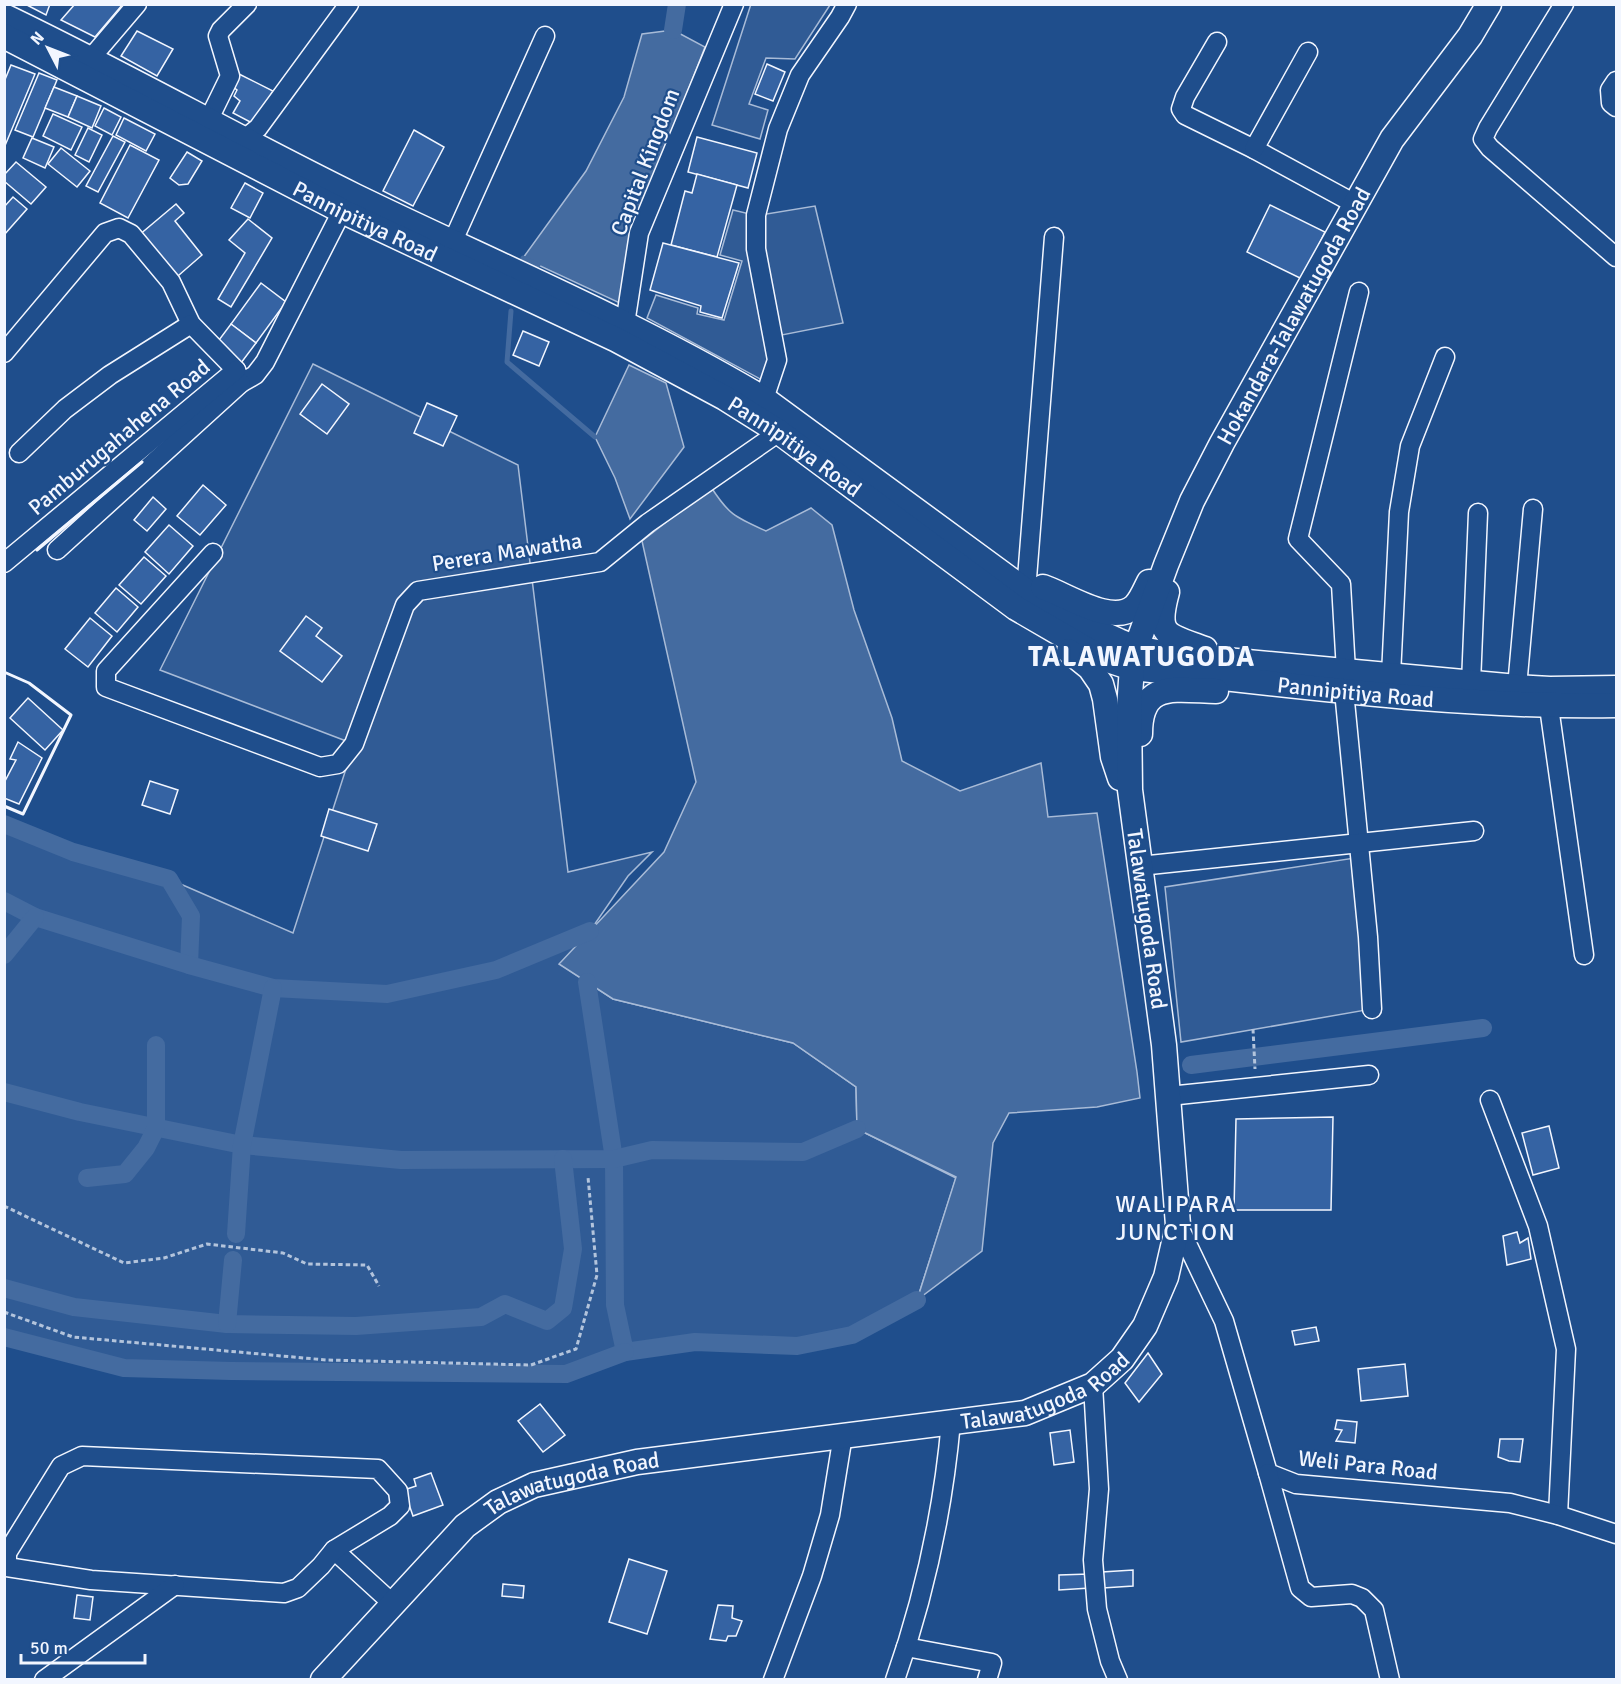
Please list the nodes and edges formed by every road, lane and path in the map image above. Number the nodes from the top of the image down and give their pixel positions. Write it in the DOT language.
graph roads {
  1 [pos="137,4"];
  2 [pos="247,4"];
  3 [pos="349,4"];
  4 [pos="734,4"];
  5 [pos="847,4"];
  6 [pos="1489,4"];
  7 [pos="1564,4"];
  8 [pos="4,16"];
  9 [pos="4,36"];
  10 [pos="545,36"];
  11 [pos="1217,42"];
  12 [pos="1308,52"];
  13 [pos="86,67"];
  14 [pos="1617,81"];
  15 [pos="1617,107"];
  16 [pos="208,121"];
  17 [pos="243,140"];
  18 [pos="1254,149"];
  19 [pos="1357,205"];
  20 [pos="342,211"];
  21 [pos="1054,237"];
  22 [pos="452,243"];
  23 [pos="1617,257"];
  24 [pos="1359,292"];
  25 [pos="191,324"];
  26 [pos="621,332"];
  27 [pos="4,353"];
  28 [pos="1445,357"];
  29 [pos="239,376"];
  30 [pos="764,399"];
  31 [pos="779,432"];
  32 [pos="19,453"];
  33 [pos="1533,509"];
  34 [pos="1478,513"];
  35 [pos="1178,536"];
  36 [pos="57,550"];
  37 [pos="213,553"];
  38 [pos="4,563"];
  39 [pos="1027,586"];
  40 [pos="1030,616"];
  41 [pos="1134,658"];
  42 [pos="1244,662"];
  43 [pos="1391,675"];
  44 [pos="1345,681"];
  45 [pos="1471,683"];
  46 [pos="1279,685"];
  47 [pos="1517,687"];
  48 [pos="1617,688"];
  49 [pos="1549,698"];
  50 [pos="1617,705"];
  51 [pos="1133,817"];
  52 [pos="1474,831"];
  53 [pos="1359,843"];
  54 [pos="1140,866"];
  55 [pos="1584,956"];
  56 [pos="1372,1009"];
  57 [pos="1253,1029"];
  58 [pos="1369,1076"];
  59 [pos="1255,1079"];
  60 [pos="1169,1096"];
  61 [pos="1490,1100"];
  62 [pos="588,1177"];
  63 [pos="4,1206"];
  64 [pos="1178,1225"];
  65 [pos="379,1286"];
  66 [pos="4,1312"];
  67 [pos="1093,1385"];
  68 [pos="951,1422"];
  69 [pos="843,1435"];
  70 [pos="1268,1473"];
  71 [pos="1558,1515"];
  72 [pos="1617,1534"];
  73 [pos="334,1550"];
  74 [pos="6,1566"];
  75 [pos="175,1585"];
  76 [pos="392,1603"];
  77 [pos="906,1647"];
  78 [pos="44,1680"];
  79 [pos="323,1680"];
  80 [pos="773,1680"];
  81 [pos="895,1680"];
  82 [pos="987,1680"];
  83 [pos="1118,1680"];
  84 [pos="1390,1680"];
  1 -- 13 [label="street"];
  2 -- 16 [label="street"];
  3 -- 17 [label="street"];
  4 -- 26 [label="street, Capital Kingdom"];
  5 -- 30 [label="street"];
  6 -- 19 [label="main road, Hokandara-Talawatugoda Road"];
  7 -- 23 [label="street"];
  8 -- 13 [label="main road, Pannipitiya Road"];
  9 -- 13 [label="main road, Pannipitiya Road"];
  10 -- 22 [label="street"];
  11 -- 18 [label="street"];
  12 -- 18 [label="street"];
  13 -- 16 [label="main road, Pannipitiya Road"];
  13 -- 20 [label="main road, Pannipitiya Road"];
  14 -- 15 [label="street"];
  16 -- 17 [label="main road, Pannipitiya Road"];
  17 -- 22 [label="main road, Pannipitiya Road"];
  18 -- 19 [label="street"];
  19 -- 35 [label="main road, Hokandara-Talawatugoda Road"];
  20 -- 26 [label="main road, Pannipitiya Road"];
  20 -- 29 [label="street, Pamburugahahena Road"];
  21 -- 39 [label="street"];
  22 -- 26 [label="main road, Pannipitiya Road"];
  24 -- 44 [label="street"];
  25 -- 27 [label="street, Pamburugahahena Road"];
  25 -- 29 [label="street, Pamburugahahena Road"];
  25 -- 32 [label="street, Pamburugahahena Road"];
  26 -- 30 [label="main road, Pannipitiya Road"];
  26 -- 31 [label="main road, Pannipitiya Road"];
  28 -- 43 [label="street"];
  29 -- 36 [label="street, Pamburugahahena Road"];
  29 -- 38 [label="street, Pamburugahahena Road"];
  30 -- 39 [label="main road, Pannipitiya Road"];
  31 -- 37 [label="street, Perera Mawatha"];
  31 -- 40 [label="main road, Pannipitiya Road"];
  33 -- 47 [label="street"];
  34 -- 45 [label="street"];
  35 -- 39 [label="main road"];
  35 -- 41 [label="main road, Hokandara-Talawatugoda Road"];
  35 -- 42 [label="main road"];
  39 -- 41 [label="main road, Pannipitiya Road"];
  40 -- 41 [label="main road, Pannipitiya Road"];
  40 -- 51 [label="main road"];
  41 -- 42 [label="main road, Pannipitiya Road"];
  41 -- 46 [label="main road, Pannipitiya Road"];
  41 -- 51 [label="main road, Talawatugoda Road"];
  42 -- 44 [label="main road, Pannipitiya Road"];
  43 -- 44 [label="main road, Pannipitiya Road"];
  43 -- 45 [label="main road, Pannipitiya Road"];
  44 -- 46 [label="main road, Pannipitiya Road"];
  44 -- 49 [label="main road, Pannipitiya Road"];
  44 -- 53 [label="street"];
  45 -- 47 [label="main road, Pannipitiya Road"];
  46 -- 51 [label="main road"];
  47 -- 49 [label="main road, Pannipitiya Road"];
  48 -- 49 [label="main road, Pannipitiya Road"];
  49 -- 50 [label="main road, Pannipitiya Road"];
  49 -- 55 [label="street"];
  51 -- 54 [label="main road, Talawatugoda Road"];
  52 -- 53 [label="street"];
  53 -- 54 [label="street"];
  53 -- 56 [label="street"];
  54 -- 60 [label="main road, Talawatugoda Road"];
  57 -- 59 [label="path"];
  58 -- 60 [label="street"];
  60 -- 64 [label="main road, Talawatugoda Road"];
  61 -- 71 [label="street"];
  62 -- 66 [label="path"];
  63 -- 65 [label="path"];
  64 -- 67 [label="main road, Talawatugoda Road"];
  64 -- 70 [label="street, Weli Para Road"];
  67 -- 68 [label="main road, Talawatugoda Road"];
  67 -- 83 [label="street"];
  68 -- 69 [label="main road, Talawatugoda Road"];
  68 -- 77 [label="street"];
  69 -- 76 [label="main road, Talawatugoda Road"];
  69 -- 80 [label="street"];
  70 -- 71 [label="street, Weli Para Road"];
  70 -- 84 [label="street"];
  71 -- 72 [label="street, Weli Para Road"];
  73 -- 74 [label="street"];
  73 -- 75 [label="street"];
  73 -- 76 [label="street"];
  74 -- 75 [label="street"];
  75 -- 78 [label="street"];
  76 -- 79 [label="main road, Talawatugoda Road"];
  77 -- 81 [label="street"];
  77 -- 82 [label="street"];
}
